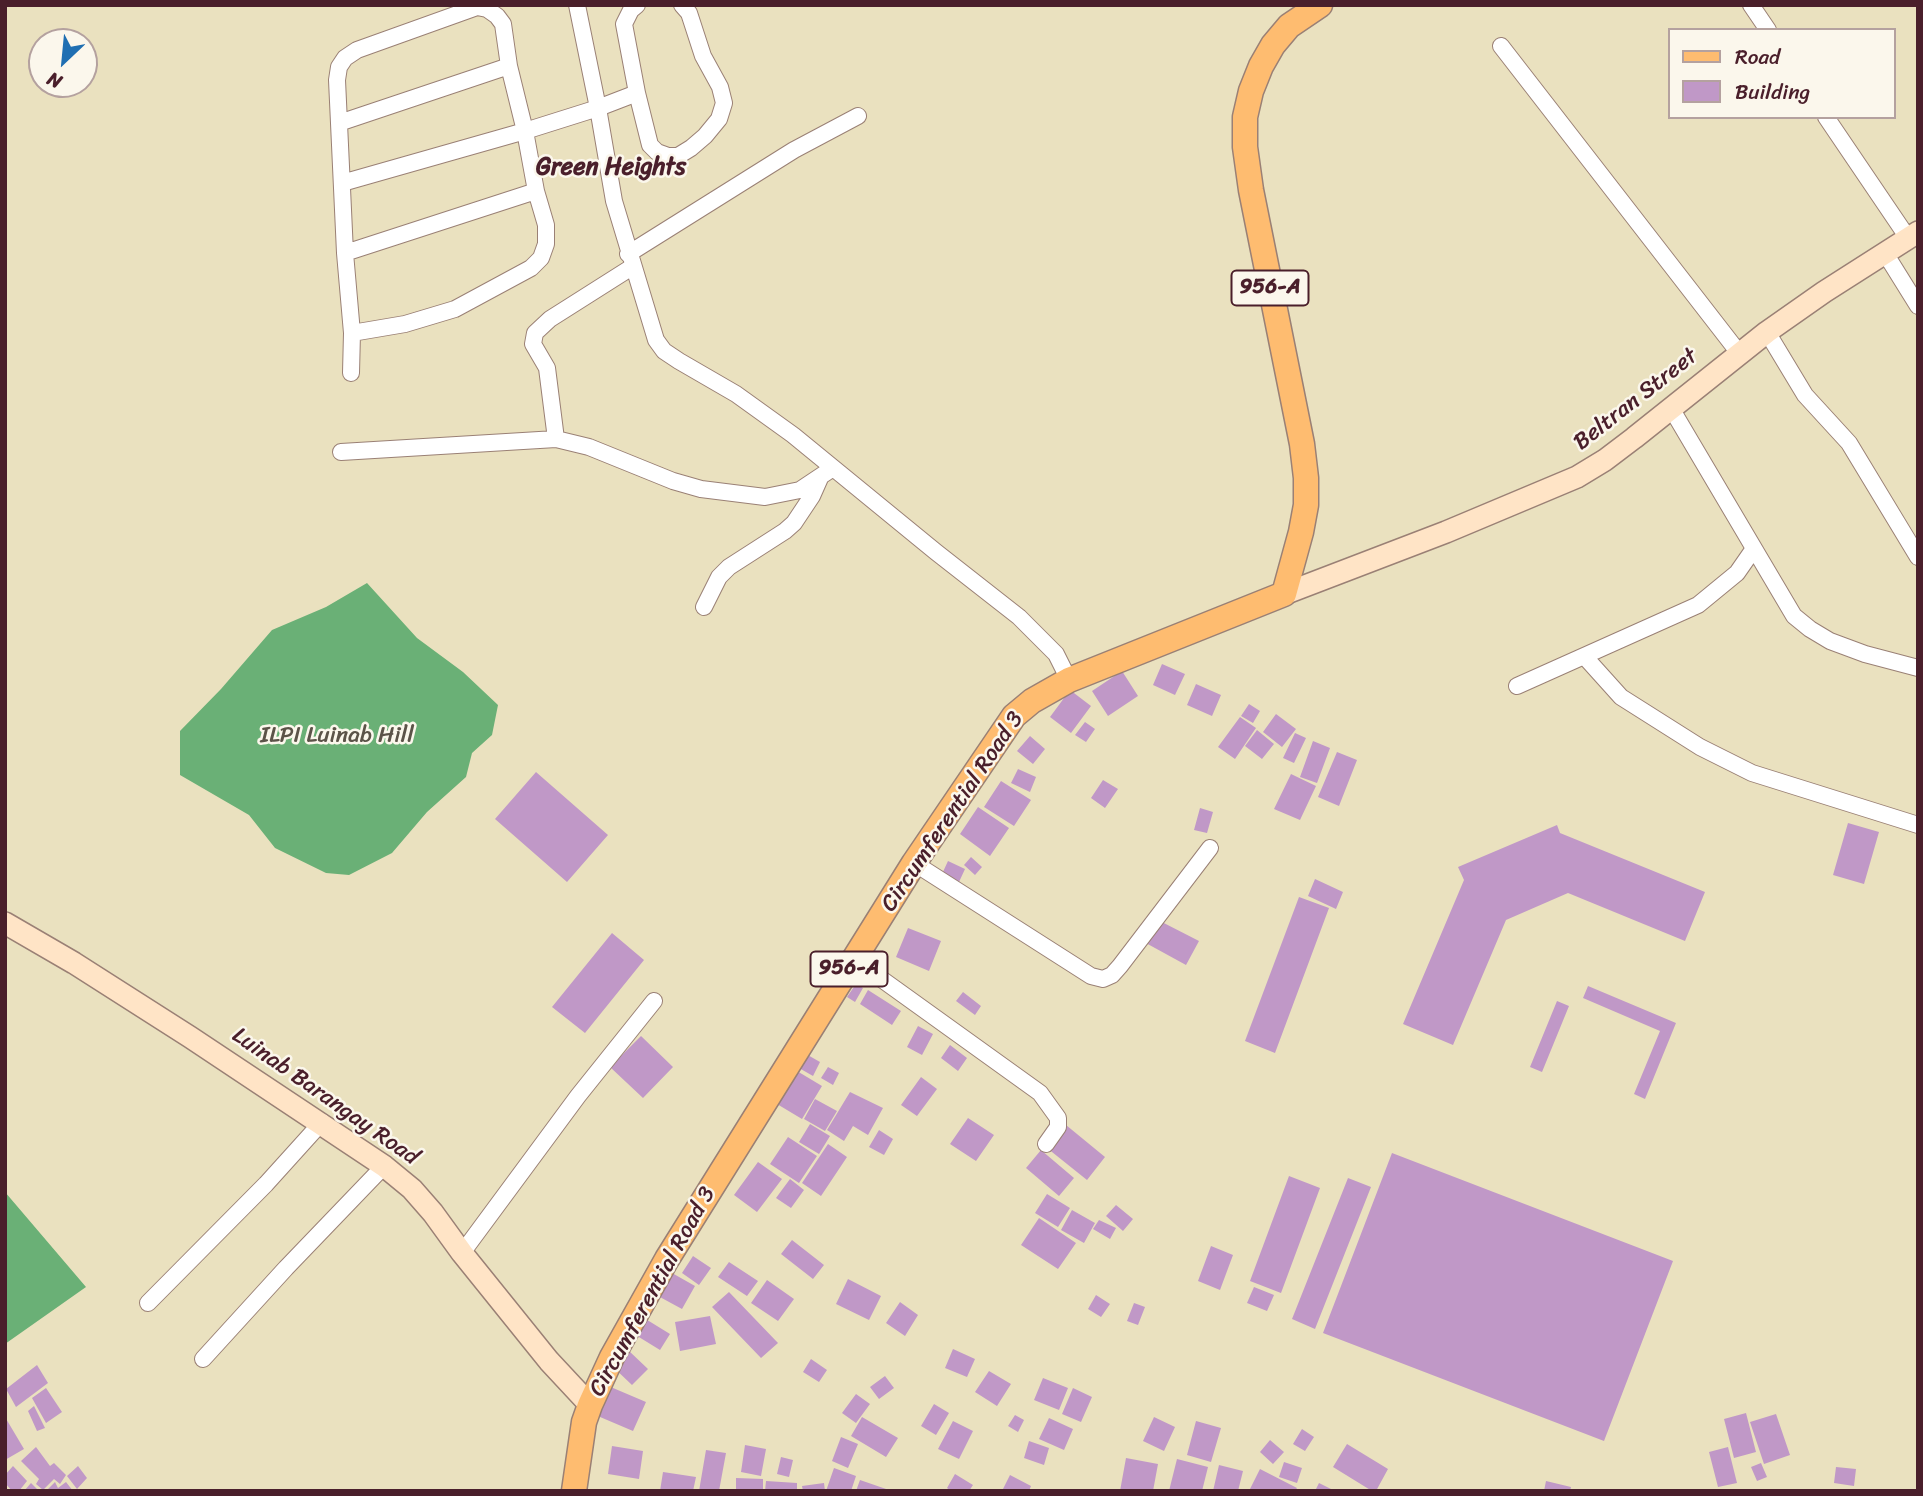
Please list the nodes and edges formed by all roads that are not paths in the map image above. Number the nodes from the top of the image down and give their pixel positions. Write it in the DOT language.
graph roads {
  1 [pos="577,5"];
  2 [pos="637,5"];
  3 [pos="682,5"];
  4 [pos="1320,5"];
  5 [pos="1751,5"];
  6 [pos="1767,28"];
  7 [pos="1501,46"];
  8 [pos="509,66"];
  9 [pos="637,93"];
  10 [pos="598,108"];
  11 [pos="858,116"];
  12 [pos="1827,119"];
  13 [pos="339,123"];
  14 [pos="525,131"];
  15 [pos="342,183"];
  16 [pos="536,191"];
  17 [pos="1913,235"];
  18 [pos="345,253"];
  19 [pos="1885,253"];
  20 [pos="630,260"];
  21 [pos="1918,306"];
  22 [pos="1767,332"];
  23 [pos="352,333"];
  24 [pos="1739,353"];
  25 [pos="351,373"];
  26 [pos="1671,408"];
  27 [pos="556,439"];
  28 [pos="341,452"];
  29 [pos="826,473"];
  30 [pos="1753,550"];
  31 [pos="1918,557"];
  32 [pos="1284,594"];
  33 [pos="704,607"];
  34 [pos="1585,657"];
  35 [pos="1918,668"];
  36 [pos="1069,680"];
  37 [pos="1517,687"];
  38 [pos="1918,825"];
  39 [pos="1210,848"];
  40 [pos="914,863"];
  41 [pos="5,923"];
  42 [pos="855,960"];
  43 [pos="654,1001"];
  44 [pos="322,1122"];
  45 [pos="1046,1144"];
  46 [pos="384,1166"];
  47 [pos="462,1254"];
  48 [pos="148,1303"];
  49 [pos="203,1359"];
  50 [pos="590,1405"];
  51 [pos="574,1491"];
  1 -- 10 [label="street"];
  2 -- 9 [label="street"];
  3 -- 9 [label="street"];
  4 -- 32 [label="main road, 956-A"];
  5 -- 6 [label="street"];
  7 -- 24 [label="street"];
  8 -- 13 [label="street"];
  8 -- 13 [label="street"];
  8 -- 14 [label="street"];
  9 -- 10 [label="street"];
  10 -- 14 [label="street"];
  10 -- 20 [label="street"];
  11 -- 20 [label="street"];
  12 -- 17 [label="street"];
  13 -- 15 [label="street"];
  14 -- 15 [label="street"];
  14 -- 16 [label="street"];
  15 -- 18 [label="street"];
  16 -- 18 [label="street"];
  16 -- 23 [label="street"];
  17 -- 19 [label="street, Beltran Street"];
  18 -- 23 [label="street"];
  19 -- 21 [label="street"];
  19 -- 22 [label="street, Beltran Street"];
  20 -- 27 [label="street"];
  20 -- 29 [label="street"];
  22 -- 24 [label="street, Beltran Street"];
  22 -- 31 [label="street"];
  23 -- 25 [label="street"];
  24 -- 26 [label="street, Beltran Street"];
  26 -- 30 [label="street"];
  26 -- 32 [label="street, Beltran Street"];
  27 -- 28 [label="street"];
  27 -- 29 [label="street"];
  29 -- 33 [label="street"];
  29 -- 36 [label="street"];
  30 -- 34 [label="street"];
  30 -- 35 [label="street"];
  32 -- 36 [label="main road, Circumferential Road 3 / 956-A"];
  34 -- 37 [label="street"];
  34 -- 38 [label="street"];
  36 -- 40 [label="main road, Circumferential Road 3 / 956-A"];
  39 -- 40 [label="street"];
  40 -- 42 [label="main road, Circumferential Road 3 / 956-A"];
  41 -- 44 [label="street, Luinab Barangay Road"];
  42 -- 45 [label="street"];
  42 -- 50 [label="main road, Circumferential Road 3 / 956-A"];
  43 -- 47 [label="street"];
  44 -- 46 [label="street, Luinab Barangay Road"];
  44 -- 48 [label="street"];
  46 -- 47 [label="street, Luinab Barangay Road"];
  46 -- 49 [label="street"];
  47 -- 50 [label="street, Luinab Barangay Road"];
  50 -- 51 [label="main road, Circumferential Road 3 / 956-A"];
}
